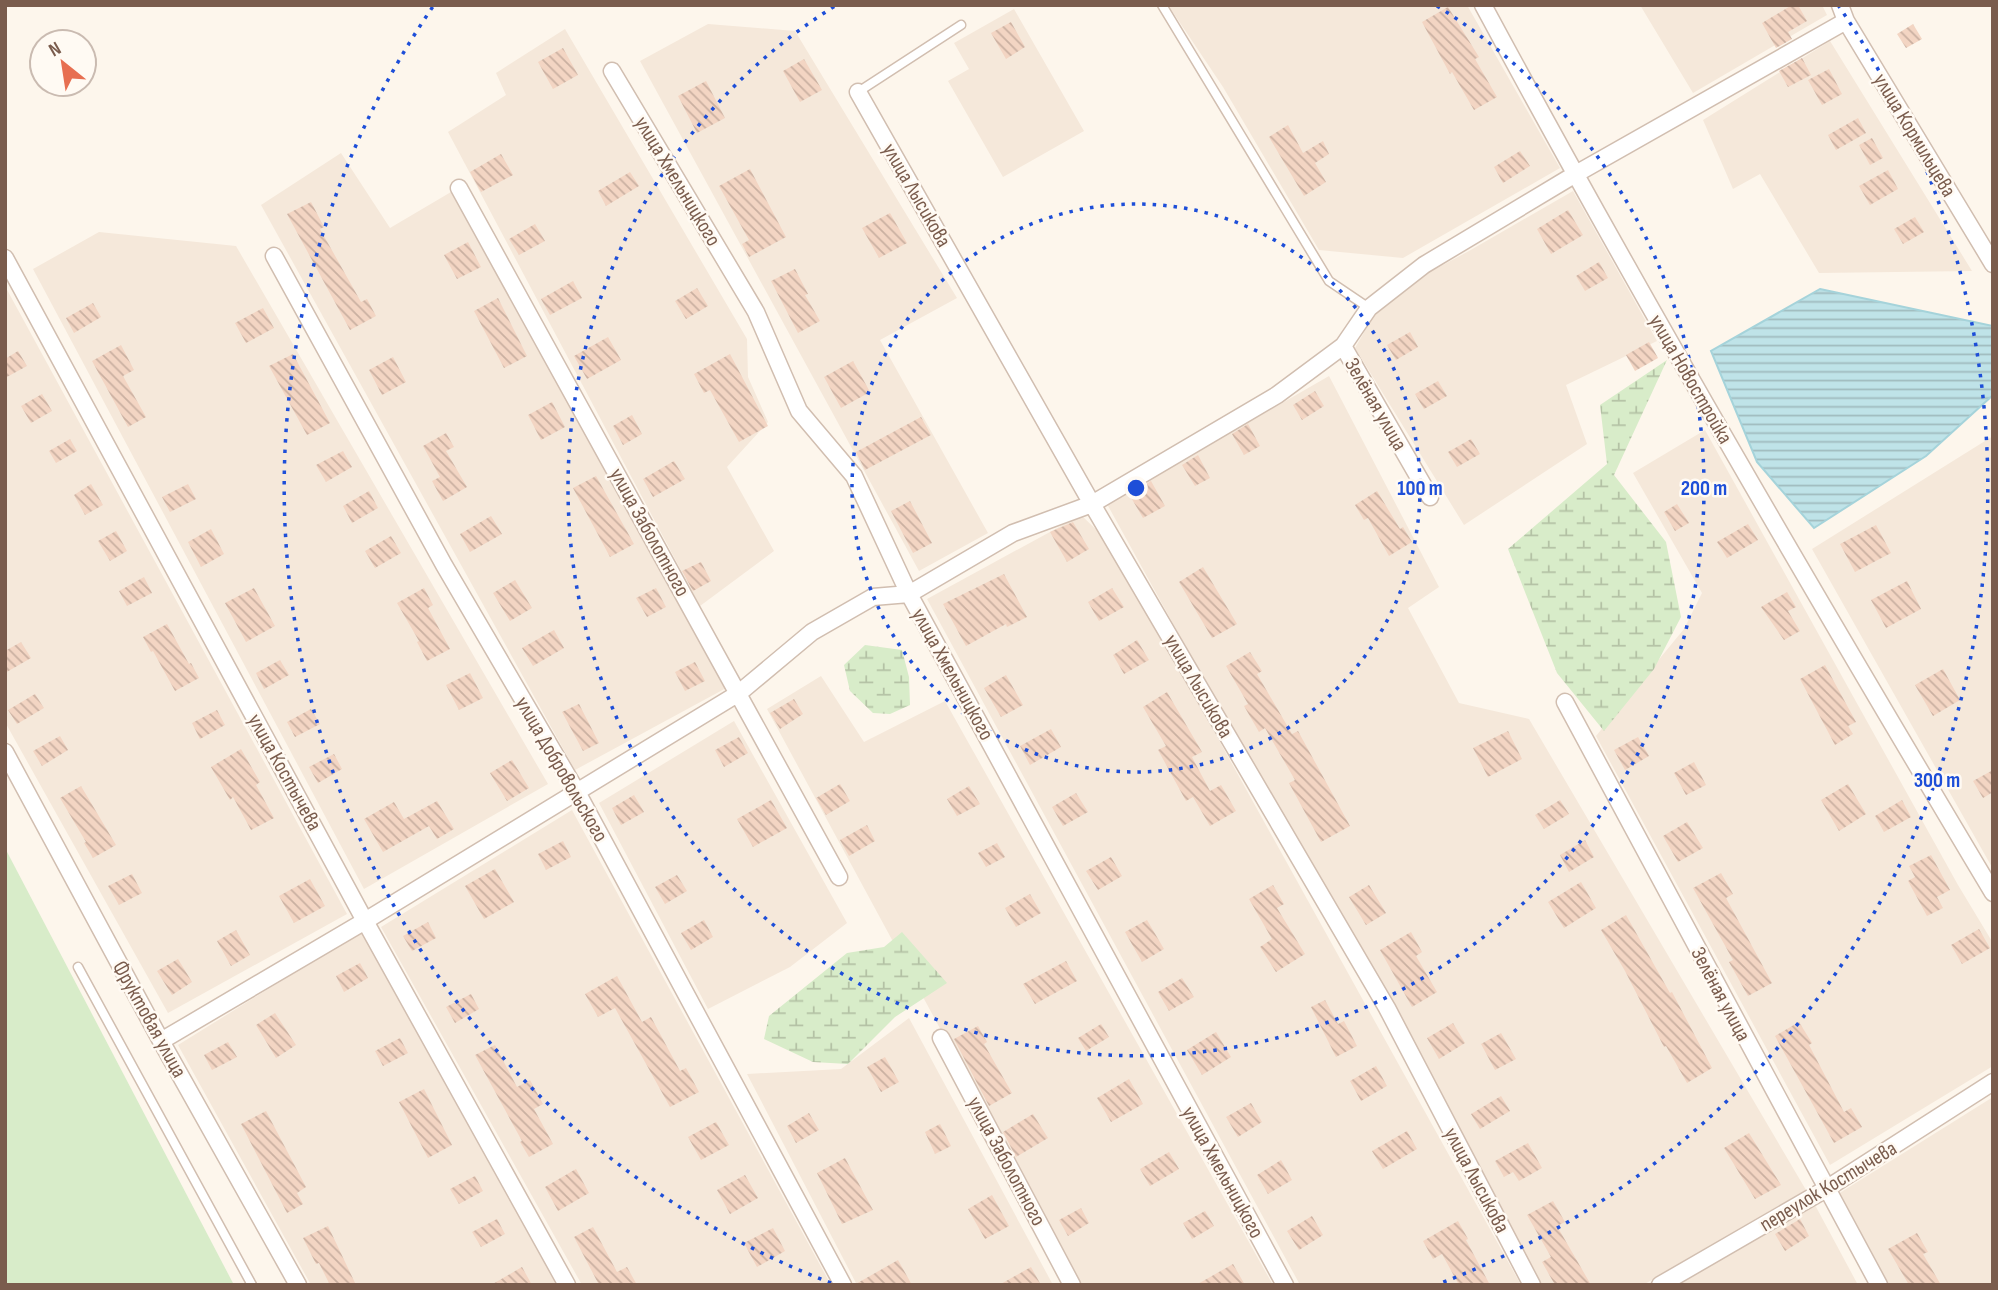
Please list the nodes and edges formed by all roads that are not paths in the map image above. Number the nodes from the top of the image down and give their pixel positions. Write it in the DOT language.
graph roads {
  1 [pos="1162,5"];
  2 [pos="1483,5"];
  3 [pos="1843,13"];
  4 [pos="961,25"];
  5 [pos="612,71"];
  6 [pos="858,92"];
  7 [pos="1574,175"];
  8 [pos="459,188"];
  9 [pos="274,256"];
  10 [pos="5,258"];
  11 [pos="1993,264"];
  12 [pos="1369,309"];
  13 [pos="1343,346"];
  14 [pos="1430,497"];
  15 [pos="1092,504"];
  16 [pos="909,594"];
  17 [pos="739,693"];
  18 [pos="1565,702"];
  19 [pos="5,752"];
  20 [pos="576,792"];
  21 [pos="839,877"];
  22 [pos="1993,893"];
  23 [pos="365,921"];
  24 [pos="78,967"];
  25 [pos="941,1038"];
  26 [pos="161,1041"];
  27 [pos="1993,1082"];
  28 [pos="1826,1189"];
  29 [pos="252,1285"];
  30 [pos="298,1285"];
  31 [pos="567,1285"];
  32 [pos="843,1285"];
  33 [pos="1072,1285"];
  34 [pos="1285,1285"];
  35 [pos="1532,1285"];
  36 [pos="1660,1285"];
  37 [pos="1879,1285"];
  1 -- 12 [label="lane"];
  2 -- 7 [label="street, улица Новостройка"];
  3 -- 7 [label="street"];
  3 -- 11 [label="street, улица Кормильцева"];
  4 -- 6 [label="lane"];
  5 -- 16 [label="street, улица Хмельницкого"];
  6 -- 15 [label="street, улица Лысикова"];
  7 -- 12 [label="street"];
  7 -- 22 [label="street, улица Новостройка"];
  8 -- 17 [label="street, улица Заболотного"];
  9 -- 20 [label="street, улица Добровольского"];
  10 -- 23 [label="street, улица Костычева"];
  12 -- 13 [label="street"];
  13 -- 14 [label="street, Зелёная улица"];
  13 -- 15 [label="street"];
  15 -- 16 [label="street"];
  15 -- 35 [label="street, улица Лысикова"];
  16 -- 17 [label="street"];
  16 -- 34 [label="street, улица Хмельницкого"];
  17 -- 20 [label="street"];
  17 -- 21 [label="street, улица Заболотного"];
  18 -- 28 [label="street, Зелёная улица"];
  19 -- 26 [label="street, Фруктовая улица"];
  20 -- 23 [label="street"];
  20 -- 32 [label="street, улица Добровольского"];
  23 -- 26 [label="street"];
  23 -- 31 [label="street, улица Костычева"];
  24 -- 29 [label="lane"];
  25 -- 33 [label="street, улица Заболотного"];
  26 -- 30 [label="street, Фруктовая улица"];
  27 -- 28 [label="street, переулок Костычева"];
  28 -- 36 [label="street, переулок Костычева"];
  28 -- 37 [label="street, Зелёная улица"];
}
